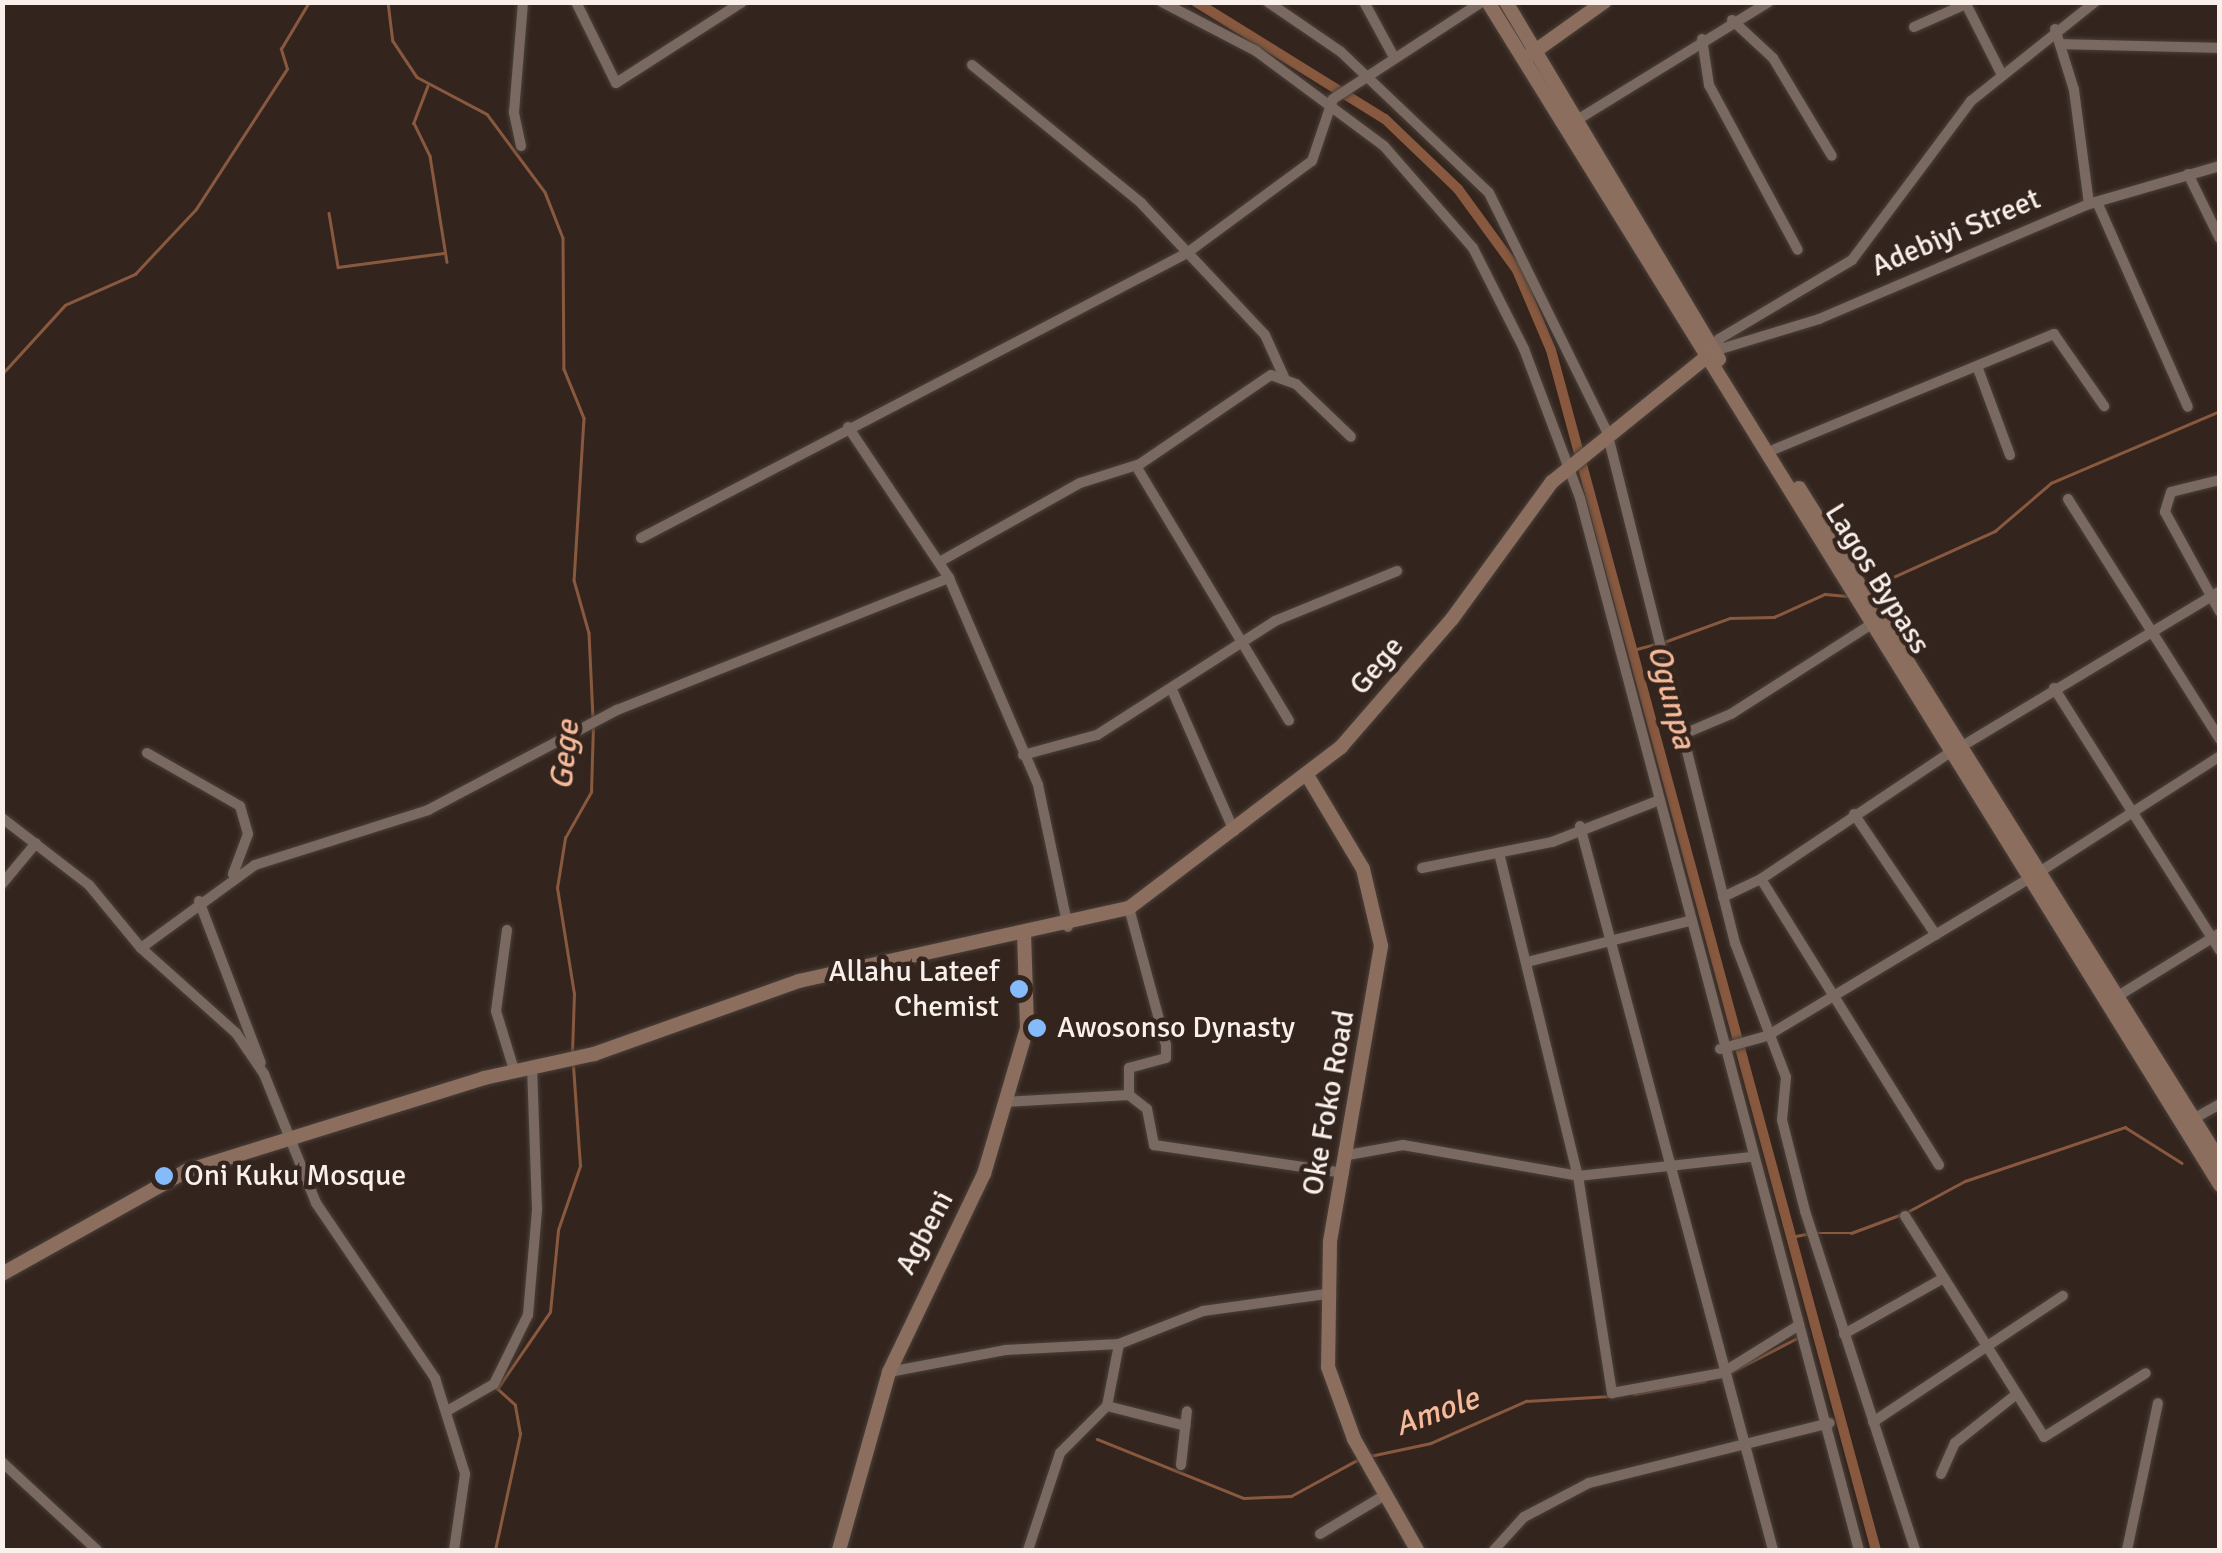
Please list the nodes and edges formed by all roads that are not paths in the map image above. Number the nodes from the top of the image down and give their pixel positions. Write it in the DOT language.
graph roads {
  1 [pos="523,2"];
  2 [pos="576,2"];
  3 [pos="742,2"];
  4 [pos="1162,2"];
  5 [pos="1268,2"];
  6 [pos="1364,2"];
  7 [pos="1485,2"];
  8 [pos="1506,2"];
  9 [pos="1604,2"];
  10 [pos="1770,2"];
  11 [pos="2095,2"];
  12 [pos="1732,20"];
  13 [pos="1914,27"];
  14 [pos="2054,29"];
  15 [pos="1702,39"];
  16 [pos="2061,44"];
  17 [pos="2220,48"];
  18 [pos="1530,55"];
  19 [pos="1394,58"];
  20 [pos="972,65"];
  21 [pos="2000,72"];
  22 [pos="1364,78"];
  23 [pos="1332,101"];
  24 [pos="1578,120"];
  25 [pos="522,146"];
  26 [pos="1832,156"];
  27 [pos="2220,166"];
  28 [pos="2188,174"];
  29 [pos="2092,203"];
  30 [pos="2220,239"];
  31 [pos="1798,250"];
  32 [pos="1187,253"];
  33 [pos="1713,352"];
  34 [pos="1977,366"];
  35 [pos="1284,377"];
  36 [pos="2104,406"];
  37 [pos="2188,407"];
  38 [pos="848,427"];
  39 [pos="1603,435"];
  40 [pos="1350,437"];
  41 [pos="1775,450"];
  42 [pos="2010,456"];
  43 [pos="1571,462"];
  44 [pos="1136,466"];
  45 [pos="2220,480"];
  46 [pos="2068,498"];
  47 [pos="641,538"];
  48 [pos="941,561"];
  49 [pos="1398,571"];
  50 [pos="949,578"];
  51 [pos="2214,593"];
  52 [pos="2220,612"];
  53 [pos="1872,624"];
  54 [pos="2150,629"];
  55 [pos="1241,643"];
  56 [pos="2054,688"];
  57 [pos="1172,692"];
  58 [pos="1289,722"];
  59 [pos="1679,736"];
  60 [pos="2220,740"];
  61 [pos="1958,748"];
  62 [pos="147,753"];
  63 [pos="1023,755"];
  64 [pos="2220,756"];
  65 [pos="1307,776"];
  66 [pos="1657,801"];
  67 [pos="1854,814"];
  68 [pos="2131,814"];
  69 [pos="2,818"];
  70 [pos="1580,826"];
  71 [pos="1235,832"];
  72 [pos="36,843"];
  73 [pos="1499,853"];
  74 [pos="1422,868"];
  75 [pos="2035,874"];
  76 [pos="232,876"];
  77 [pos="1761,879"];
  78 [pos="2,884"];
  79 [pos="1723,897"];
  80 [pos="199,900"];
  81 [pos="1129,908"];
  82 [pos="1689,921"];
  83 [pos="1068,927"];
  84 [pos="507,930"];
  85 [pos="1024,935"];
  86 [pos="1936,935"];
  87 [pos="2215,935"];
  88 [pos="1609,940"];
  89 [pos="141,948"];
  90 [pos="2220,951"];
  91 [pos="1527,962"];
  92 [pos="1836,996"];
  93 [pos="2118,996"];
  94 [pos="1764,1037"];
  95 [pos="1723,1048"];
  96 [pos="532,1066"];
  97 [pos="514,1070"];
  98 [pos="264,1074"];
  99 [pos="1129,1095"];
  100 [pos="1004,1102"];
  101 [pos="2220,1104"];
  102 [pos="2193,1119"];
  103 [pos="298,1143"];
  104 [pos="1348,1155"];
  105 [pos="1749,1156"];
  106 [pos="2220,1162"];
  107 [pos="1672,1166"];
  108 [pos="1938,1166"];
  109 [pos="1345,1173"];
  110 [pos="1578,1176"];
  111 [pos="2220,1185"];
  112 [pos="1905,1216"];
  113 [pos="2,1274"];
  114 [pos="1942,1279"];
  115 [pos="1326,1294"];
  116 [pos="2062,1296"];
  117 [pos="1798,1325"];
  118 [pos="1844,1334"];
  119 [pos="1120,1344"];
  120 [pos="1984,1349"];
  121 [pos="889,1372"];
  122 [pos="1722,1373"];
  123 [pos="2146,1373"];
  124 [pos="2014,1396"];
  125 [pos="2158,1403"];
  126 [pos="1107,1406"];
  127 [pos="447,1411"];
  128 [pos="1187,1411"];
  129 [pos="1873,1422"];
  130 [pos="1830,1423"];
  131 [pos="1186,1426"];
  132 [pos="1743,1444"];
  133 [pos="2,1462"];
  134 [pos="1181,1465"];
  135 [pos="1940,1474"];
  136 [pos="1385,1495"];
  137 [pos="1320,1534"];
  138 [pos="97,1550"];
  139 [pos="454,1550"];
  140 [pos="839,1550"];
  141 [pos="1028,1550"];
  142 [pos="1417,1550"];
  143 [pos="1494,1550"];
  144 [pos="1773,1550"];
  145 [pos="1859,1550"];
  146 [pos="1915,1550"];
  147 [pos="2127,1550"];
  1 -- 25 [label="street"];
  2 -- 3 [label="street"];
  4 -- 23 [label="street"];
  5 -- 22 [label="street"];
  6 -- 19 [label="street"];
  7 -- 18 [label="street, Lagos Bypass"];
  7 -- 19 [label="street"];
  8 -- 18 [label="street, Lagos Bypass"];
  9 -- 18 [label="street"];
  10 -- 12 [label="street"];
  11 -- 14 [label="street"];
  12 -- 15 [label="street"];
  12 -- 26 [label="street"];
  13 -- 21 [label="street"];
  14 -- 16 [label="street"];
  14 -- 21 [label="street"];
  15 -- 24 [label="street"];
  15 -- 31 [label="street"];
  16 -- 17 [label="street"];
  16 -- 29 [label="street"];
  18 -- 24 [label="street, Lagos Bypass"];
  18 -- 33 [label="street, Lagos Bypass"];
  19 -- 22 [label="street"];
  20 -- 32 [label="street"];
  21 -- 33 [label="street"];
  22 -- 23 [label="street"];
  22 -- 39 [label="street"];
  23 -- 32 [label="street"];
  23 -- 43 [label="street"];
  24 -- 33 [label="street, Lagos Bypass"];
  27 -- 28 [label="street, Adebiyi Street"];
  28 -- 29 [label="street, Adebiyi Street"];
  28 -- 30 [label="street"];
  29 -- 33 [label="street, Adebiyi Street"];
  29 -- 37 [label="street"];
  32 -- 35 [label="street"];
  32 -- 38 [label="street"];
  33 -- 39 [label="street, Gege"];
  33 -- 41 [label="street, Lagos Bypass"];
  33 -- 53 [label="street, Lagos Bypass"];
  34 -- 36 [label="street"];
  34 -- 41 [label="street"];
  34 -- 42 [label="street"];
  35 -- 40 [label="street"];
  35 -- 44 [label="street"];
  38 -- 47 [label="street"];
  38 -- 48 [label="street"];
  39 -- 43 [label="street, Gege"];
  39 -- 59 [label="street"];
  41 -- 61 [label="street, Lagos Bypass"];
  43 -- 65 [label="street, Gege"];
  43 -- 66 [label="street"];
  44 -- 48 [label="street"];
  44 -- 55 [label="street"];
  45 -- 51 [label="street"];
  46 -- 54 [label="street"];
  48 -- 50 [label="street"];
  49 -- 55 [label="street"];
  50 -- 63 [label="street"];
  50 -- 76 [label="street"];
  51 -- 52 [label="street"];
  51 -- 54 [label="street"];
  53 -- 59 [label="street"];
  53 -- 61 [label="street, Lagos Bypass"];
  54 -- 56 [label="street"];
  54 -- 60 [label="street"];
  55 -- 57 [label="street"];
  55 -- 58 [label="street"];
  56 -- 61 [label="street"];
  56 -- 68 [label="street"];
  57 -- 63 [label="street"];
  57 -- 71 [label="street"];
  59 -- 79 [label="street"];
  61 -- 67 [label="street"];
  61 -- 75 [label="street, Lagos Bypass"];
  62 -- 76 [label="street"];
  63 -- 83 [label="street"];
  64 -- 68 [label="street"];
  65 -- 71 [label="street, Gege"];
  65 -- 104 [label="street, Oke Foko Road"];
  66 -- 70 [label="street"];
  66 -- 82 [label="street"];
  67 -- 77 [label="street"];
  67 -- 86 [label="street"];
  68 -- 75 [label="street"];
  68 -- 87 [label="street"];
  69 -- 72 [label="street"];
  70 -- 73 [label="street"];
  70 -- 88 [label="street"];
  71 -- 81 [label="street, Gege"];
  72 -- 78 [label="street"];
  72 -- 89 [label="street"];
  73 -- 74 [label="street"];
  73 -- 91 [label="street"];
  75 -- 86 [label="street"];
  75 -- 93 [label="street, Lagos Bypass"];
  75 -- 111 [label="street, Lagos Bypass"];
  76 -- 80 [label="street"];
  77 -- 79 [label="street"];
  77 -- 92 [label="street"];
  79 -- 94 [label="street"];
  80 -- 89 [label="street"];
  80 -- 98 [label="street"];
  81 -- 83 [label="street, Gege"];
  81 -- 99 [label="street"];
  82 -- 88 [label="street"];
  82 -- 95 [label="street"];
  83 -- 85 [label="street, Gege"];
  84 -- 97 [label="street"];
  85 -- 96 [label="street, Gege"];
  85 -- 100 [label="street, Agbeni"];
  86 -- 92 [label="street"];
  87 -- 90 [label="street"];
  87 -- 93 [label="street"];
  88 -- 91 [label="street"];
  88 -- 107 [label="street"];
  89 -- 98 [label="street"];
  91 -- 110 [label="street"];
  92 -- 94 [label="street"];
  92 -- 108 [label="street"];
  93 -- 102 [label="street, Lagos Bypass"];
  94 -- 95 [label="street"];
  94 -- 118 [label="street"];
  95 -- 105 [label="street"];
  96 -- 97 [label="street, Gege"];
  96 -- 127 [label="street"];
  97 -- 103 [label="street, Gege"];
  98 -- 103 [label="street"];
  99 -- 100 [label="street"];
  99 -- 109 [label="street"];
  100 -- 121 [label="street, Agbeni"];
  101 -- 102 [label="street"];
  102 -- 106 [label="street, Lagos Bypass"];
  103 -- 113 [label="street, Gege"];
  103 -- 127 [label="street"];
  104 -- 109 [label="street, Oke Foko Road"];
  104 -- 110 [label="street"];
  105 -- 107 [label="street"];
  105 -- 117 [label="street"];
  107 -- 110 [label="street"];
  107 -- 122 [label="street"];
  109 -- 115 [label="street, Oke Foko Road"];
  110 -- 122 [label="street"];
  112 -- 114 [label="street"];
  114 -- 118 [label="street"];
  114 -- 120 [label="street"];
  115 -- 119 [label="street"];
  115 -- 136 [label="street, Oke Foko Road"];
  116 -- 120 [label="street"];
  117 -- 122 [label="street"];
  117 -- 130 [label="street"];
  118 -- 129 [label="street"];
  119 -- 121 [label="street"];
  119 -- 126 [label="street"];
  120 -- 124 [label="street"];
  120 -- 129 [label="street"];
  121 -- 140 [label="street, Agbeni"];
  122 -- 132 [label="street"];
  123 -- 124 [label="street"];
  124 -- 135 [label="street"];
  125 -- 147 [label="street"];
  126 -- 131 [label="street"];
  126 -- 141 [label="street"];
  127 -- 139 [label="street"];
  128 -- 131 [label="street"];
  129 -- 146 [label="street"];
  130 -- 132 [label="street"];
  130 -- 145 [label="street"];
  131 -- 134 [label="street"];
  132 -- 143 [label="street"];
  132 -- 144 [label="street"];
  133 -- 138 [label="street"];
  136 -- 137 [label="street"];
  136 -- 142 [label="street, Oke Foko Road"];
}
